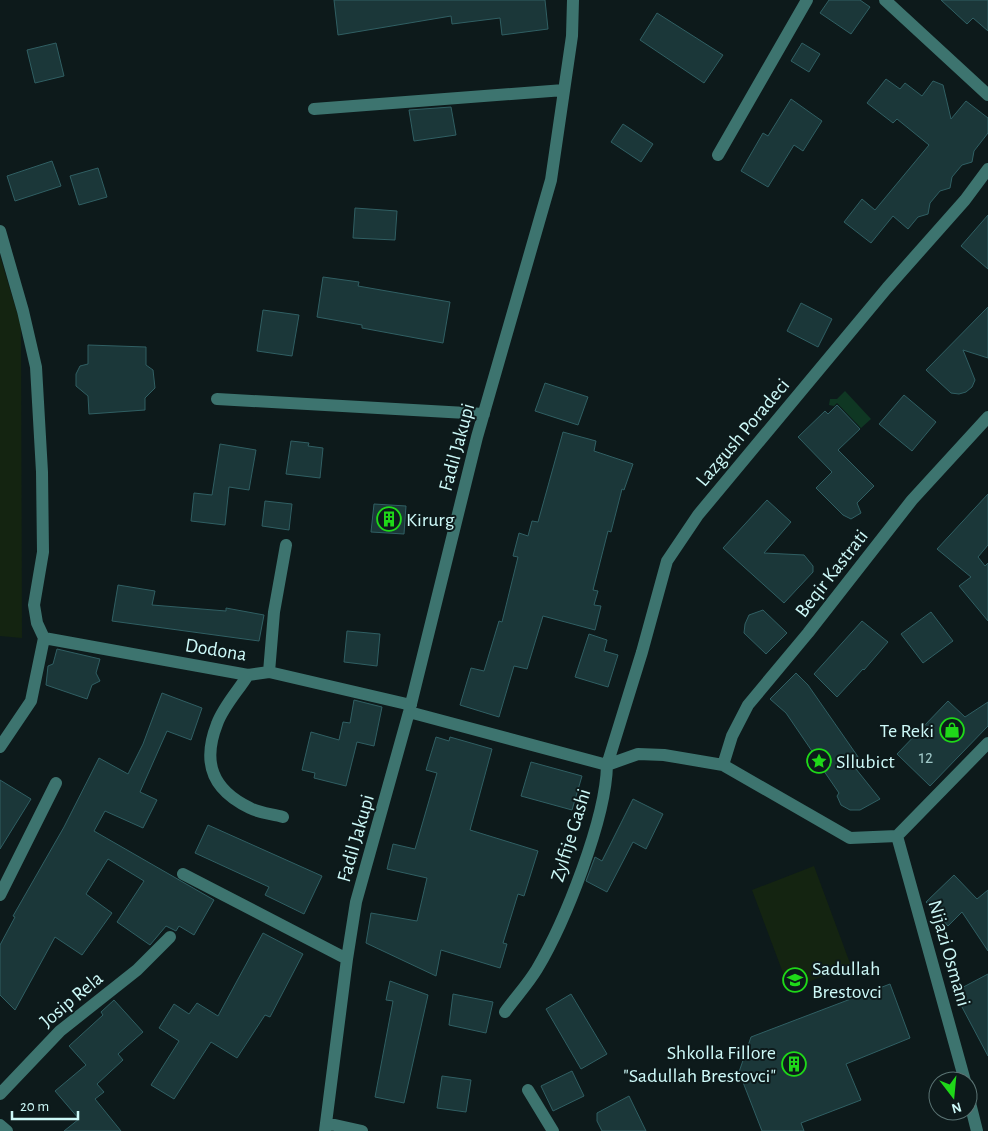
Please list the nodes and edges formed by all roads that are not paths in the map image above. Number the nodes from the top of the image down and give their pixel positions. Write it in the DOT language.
graph roads {
  1 [pos="573,0"];
  2 [pos="807,0"];
  3 [pos="885,0"];
  4 [pos="564,90"];
  5 [pos="988,95"];
  6 [pos="314,109"];
  7 [pos="718,155"];
  8 [pos="988,169"];
  9 [pos="0,231"];
  10 [pos="217,398"];
  11 [pos="484,414"];
  12 [pos="988,417"];
  13 [pos="286,545"];
  14 [pos="44,638"];
  15 [pos="269,672"];
  16 [pos="248,676"];
  17 [pos="410,709"];
  18 [pos="988,743"];
  19 [pos="0,747"];
  20 [pos="607,765"];
  21 [pos="723,765"];
  22 [pos="56,783"];
  23 [pos="283,817"];
  24 [pos="897,836"];
  25 [pos="183,874"];
  26 [pos="0,895"];
  27 [pos="170,937"];
  28 [pos="347,959"];
  29 [pos="505,1012"];
  30 [pos="962,1071"];
  31 [pos="528,1090"];
  32 [pos="0,1094"];
  33 [pos="0,1125"];
  34 [pos="325,1127"];
  35 [pos="6,1131"];
  36 [pos="362,1131"];
  37 [pos="553,1131"];
  1 -- 4 [label="street, Fadil Jakupi"];
  2 -- 7 [label="street"];
  3 -- 5 [label="street"];
  4 -- 6 [label="street"];
  4 -- 11 [label="street, Fadil Jakupi"];
  8 -- 20 [label="street, Lazgush Poradeci"];
  9 -- 14 [label="street"];
  10 -- 11 [label="street"];
  11 -- 17 [label="street, Fadil Jakupi"];
  12 -- 21 [label="street, Beqir Kastrati"];
  13 -- 15 [label="street"];
  14 -- 16 [label="street, Dodona"];
  14 -- 19 [label="street"];
  15 -- 16 [label="street, Dodona"];
  15 -- 17 [label="street, Dodona"];
  16 -- 23 [label="street"];
  17 -- 20 [label="street, Zylfije Gashi"];
  17 -- 28 [label="street, Fadil Jakupi"];
  18 -- 24 [label="street"];
  20 -- 21 [label="street"];
  20 -- 29 [label="street, Zylfije Gashi"];
  21 -- 24 [label="street"];
  22 -- 26 [label="street"];
  24 -- 30 [label="street, Nijazi Osmani"];
  25 -- 28 [label="street"];
  27 -- 32 [label="street, Josip Rela"];
  28 -- 34 [label="street, Fadil Jakupi"];
  31 -- 37 [label="street"];
  33 -- 35 [label="street"];
  34 -- 36 [label="street, Fadil Jakupi"];
}
